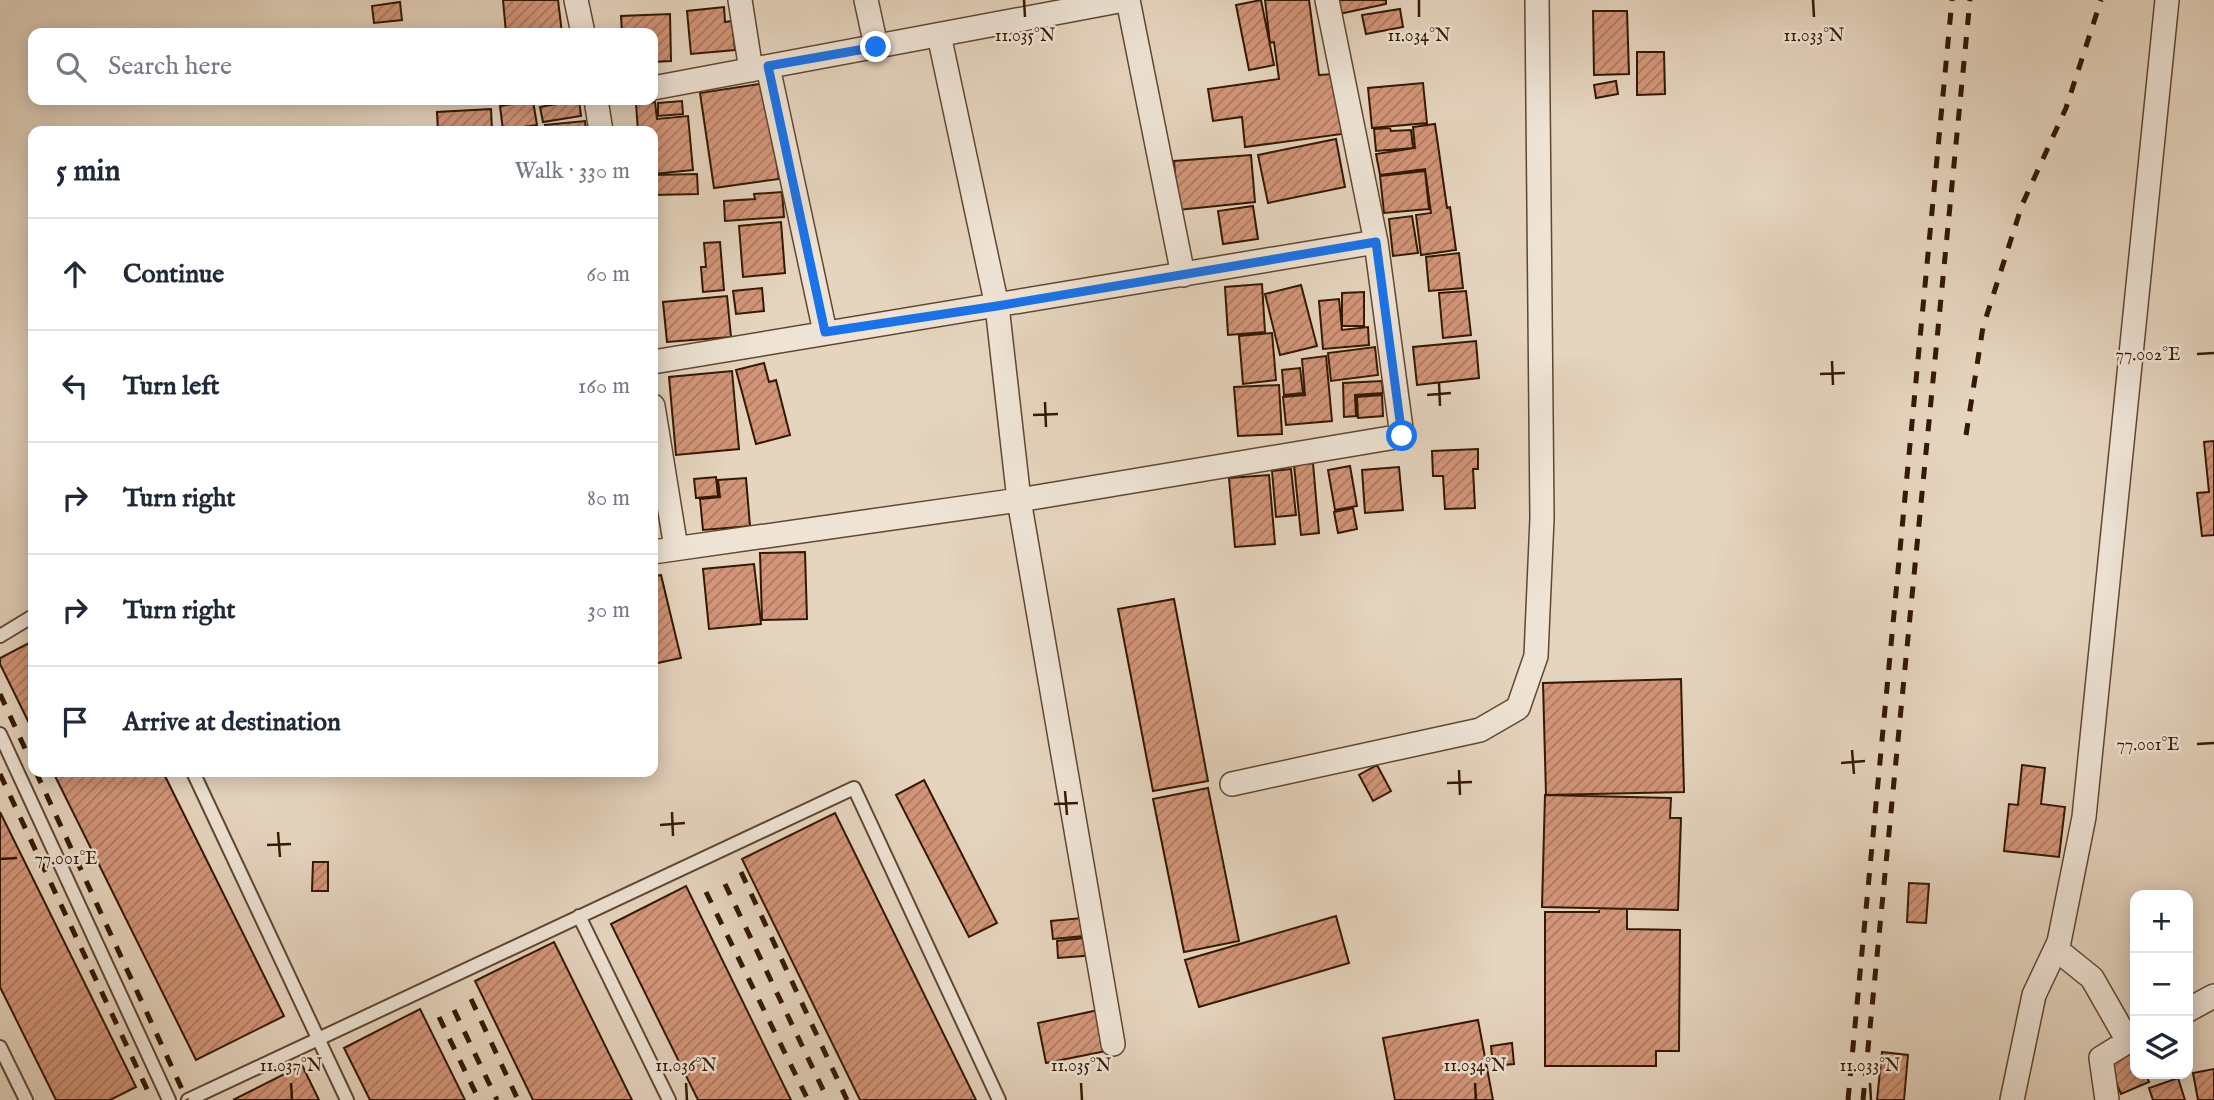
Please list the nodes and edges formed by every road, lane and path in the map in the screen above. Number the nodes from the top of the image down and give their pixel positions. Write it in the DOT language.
graph roads {
  1 [pos="576,0"];
  2 [pos="740,0"];
  3 [pos="866,0"];
  4 [pos="1126,0"];
  5 [pos="1327,0"];
  6 [pos="1537,0"];
  7 [pos="2167,0"];
  8 [pos="582,28"];
  9 [pos="939,35"];
  10 [pos="876,47"];
  11 [pos="760,68"];
  12 [pos="658,87"];
  13 [pos="597,105"];
  14 [pos="600,126"];
  15 [pos="1376,242"];
  16 [pos="1183,275"];
  17 [pos="997,306"];
  18 [pos="825,332"];
  19 [pos="658,361"];
  20 [pos="658,437"];
  21 [pos="1019,500"];
  22 [pos="676,548"];
  23 [pos="658,551"];
  24 [pos="28,619"];
  25 [pos="0,636"];
  26 [pos="0,734"];
  27 [pos="195,777"];
  28 [pos="1232,784"];
  29 [pos="579,916"];
  30 [pos="2056,949"];
  31 [pos="2214,996"];
  32 [pos="2193,1007"];
  33 [pos="2130,1036"];
  34 [pos="318,1039"];
  35 [pos="2130,1040"];
  36 [pos="1113,1044"];
  37 [pos="0,1047"];
  38 [pos="26,1100"];
  39 [pos="169,1100"];
  40 [pos="188,1100"];
  41 [pos="347,1100"];
  42 [pos="670,1100"];
  43 [pos="999,1100"];
  44 [pos="2012,1100"];
  45 [pos="2107,1100"];
  1 -- 8 [label="street"];
  2 -- 11 [label="street"];
  3 -- 10 [label="street"];
  4 -- 9 [label="street"];
  4 -- 16 [label="street"];
  5 -- 15 [label="street"];
  6 -- 28 [label="street"];
  7 -- 30 [label="street"];
  9 -- 10 [label="street"];
  9 -- 17 [label="street"];
  10 -- 11 [label="street"];
  11 -- 12 [label="street"];
  11 -- 18 [label="street"];
  13 -- 14 [label="street"];
  15 -- 16 [label="street"];
  15 -- 21 [label="street"];
  16 -- 17 [label="street"];
  17 -- 18 [label="street"];
  17 -- 21 [label="street"];
  18 -- 19 [label="street"];
  20 -- 22 [label="street"];
  21 -- 22 [label="street"];
  21 -- 36 [label="street"];
  22 -- 23 [label="street"];
  24 -- 25 [label="lane"];
  26 -- 39 [label="lane"];
  27 -- 34 [label="lane"];
  29 -- 34 [label="lane"];
  29 -- 42 [label="lane"];
  29 -- 43 [label="lane"];
  30 -- 33 [label="street"];
  30 -- 44 [label="street"];
  31 -- 32 [label="street"];
  34 -- 40 [label="lane"];
  34 -- 41 [label="lane"];
  35 -- 45 [label="street"];
  37 -- 38 [label="lane"];
}
